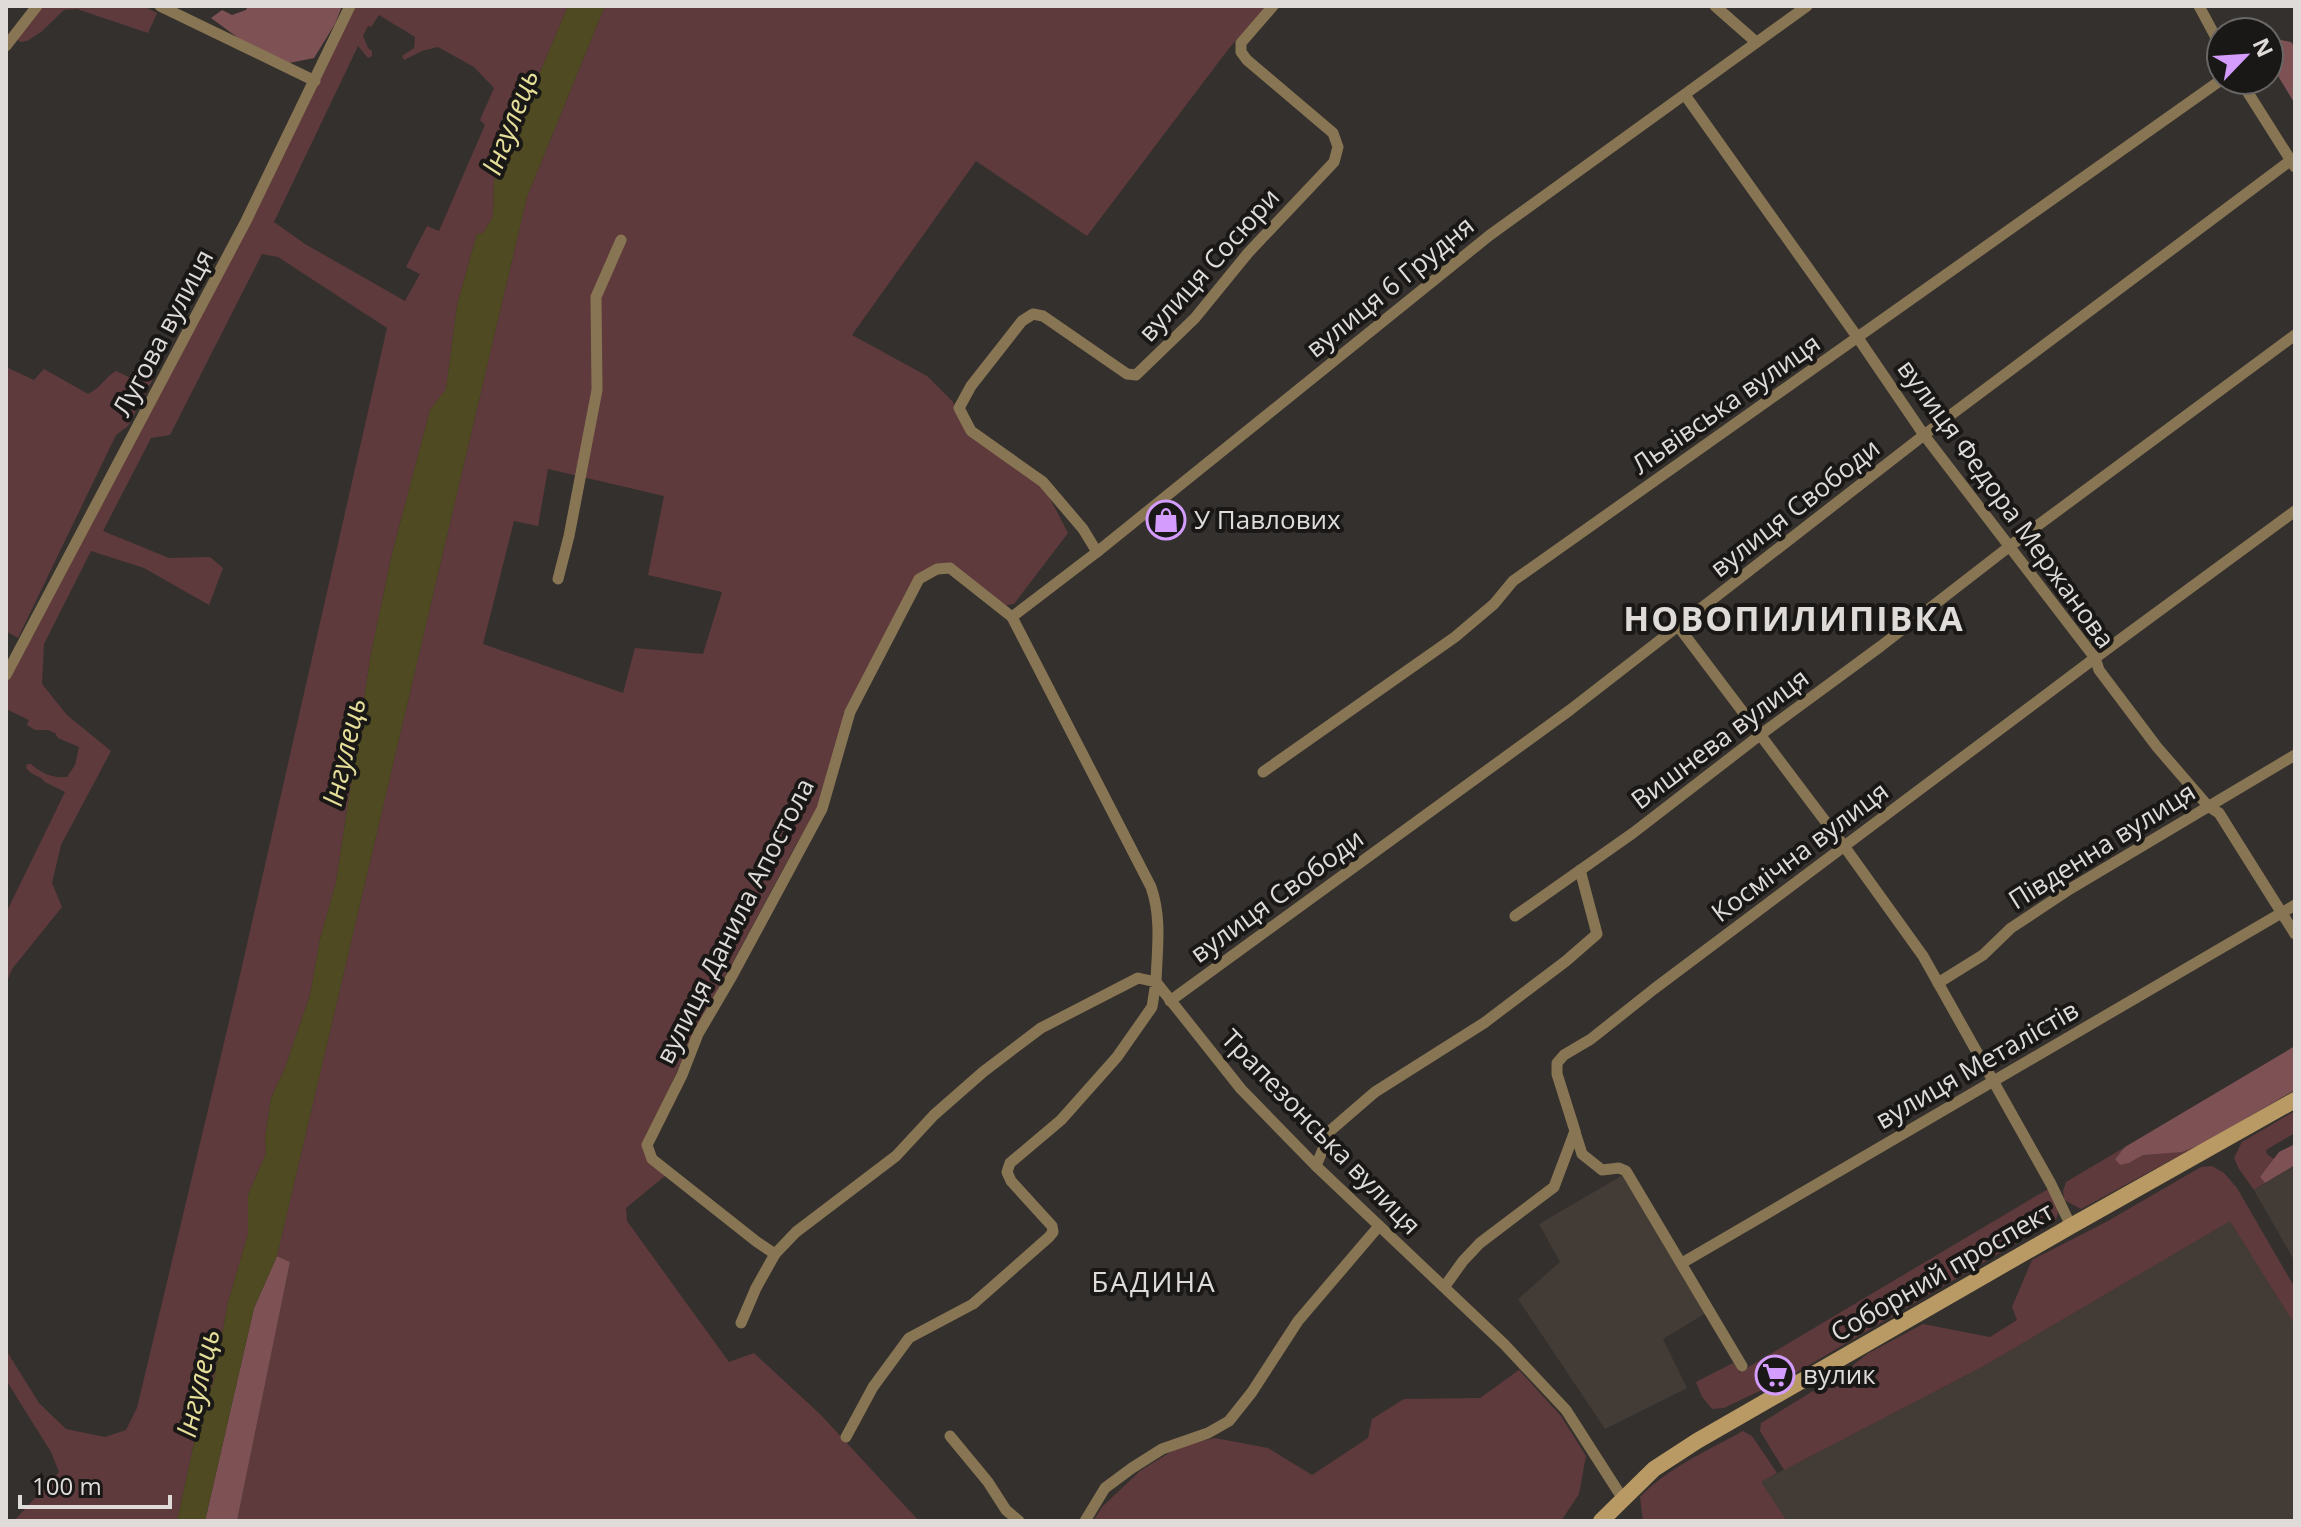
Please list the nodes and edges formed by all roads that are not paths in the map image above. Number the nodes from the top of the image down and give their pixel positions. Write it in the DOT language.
graph roads {
  1 [pos="37,6"];
  2 [pos="160,6"];
  3 [pos="350,6"];
  4 [pos="1273,6"];
  5 [pos="1715,6"];
  6 [pos="1807,6"];
  7 [pos="1756,42"];
  8 [pos="6,46"];
  9 [pos="315,81"];
  10 [pos="2205,91"];
  11 [pos="1685,95"];
  12 [pos="2250,96"];
  13 [pos="2293,164"];
  14 [pos="621,240"];
  15 [pos="2295,335"];
  16 [pos="1858,338"];
  17 [pos="1924,435"];
  18 [pos="2295,511"];
  19 [pos="2010,546"];
  20 [pos="1097,552"];
  21 [pos="558,579"];
  22 [pos="1012,617"];
  23 [pos="1678,626"];
  24 [pos="2095,658"];
  25 [pos="6,675"];
  26 [pos="1760,735"];
  27 [pos="2295,755"];
  28 [pos="1263,772"];
  29 [pos="2208,806"];
  30 [pos="1844,846"];
  31 [pos="1580,870"];
  32 [pos="2295,905"];
  33 [pos="2282,913"];
  34 [pos="1515,916"];
  35 [pos="2295,934"];
  36 [pos="1156,982"];
  37 [pos="1938,983"];
  38 [pos="1170,1001"];
  39 [pos="1991,1081"];
  40 [pos="2295,1100"];
  41 [pos="1575,1131"];
  42 [pos="1316,1166"];
  43 [pos="1379,1226"];
  44 [pos="2071,1226"];
  45 [pos="775,1254"];
  46 [pos="1682,1263"];
  47 [pos="1445,1286"];
  48 [pos="741,1323"];
  49 [pos="1742,1366"];
  50 [pos="950,1436"];
  51 [pos="846,1437"];
  52 [pos="1623,1499"];
  53 [pos="1019,1521"];
  54 [pos="1085,1521"];
  55 [pos="1601,1521"];
  1 -- 8 [label="street"];
  2 -- 9 [label="street"];
  3 -- 9 [label="street, Лугова вулиця"];
  4 -- 20 [label="street, вулиця Сосюри"];
  5 -- 7 [label="street"];
  6 -- 7 [label="street, вулиця 6 Грудня"];
  7 -- 11 [label="street, вулиця 6 Грудня"];
  9 -- 25 [label="street, Лугова вулиця"];
  10 -- 16 [label="street, Львівська вулиця"];
  11 -- 16 [label="street, вулиця Федора Мержанова"];
  11 -- 20 [label="street, вулиця 6 Грудня"];
  12 -- 13 [label="street"];
  13 -- 17 [label="street, вулиця Свободи"];
  14 -- 21 [label="street"];
  15 -- 19 [label="street, Вишнева вулиця"];
  16 -- 17 [label="street, вулиця Федора Мержанова"];
  16 -- 28 [label="street, Львівська вулиця"];
  17 -- 19 [label="street, вулиця Федора Мержанова"];
  17 -- 23 [label="street, вулиця Свободи"];
  18 -- 24 [label="street, Космічна вулиця"];
  19 -- 24 [label="street, вулиця Федора Мержанова"];
  19 -- 26 [label="street, Вишнева вулиця"];
  20 -- 22 [label="street, вулиця 6 Грудня"];
  22 -- 36 [label="street"];
  22 -- 45 [label="street, вулиця Данила Апостола"];
  23 -- 26 [label="street"];
  23 -- 38 [label="street, вулиця Свободи"];
  24 -- 29 [label="street, вулиця Федора Мержанова"];
  24 -- 30 [label="street, Космічна вулиця"];
  26 -- 30 [label="street"];
  26 -- 31 [label="street, Вишнева вулиця"];
  27 -- 29 [label="street, Південна вулиця"];
  29 -- 33 [label="street, вулиця Федора Мержанова"];
  29 -- 37 [label="street, Південна вулиця"];
  30 -- 37 [label="street"];
  30 -- 41 [label="street, Космічна вулиця"];
  31 -- 34 [label="street, Вишнева вулиця"];
  31 -- 42 [label="street"];
  32 -- 33 [label="street, вулиця Металістів"];
  33 -- 35 [label="street, вулиця Федора Мержанова"];
  33 -- 39 [label="street, вулиця Металістів"];
  36 -- 38 [label="street, Трапезонська вулиця"];
  36 -- 45 [label="street"];
  36 -- 51 [label="street"];
  37 -- 39 [label="street"];
  38 -- 42 [label="street, Трапезонська вулиця"];
  39 -- 44 [label="street"];
  39 -- 46 [label="street, вулиця Металістів"];
  40 -- 44 [label="main road, Соборний проспект"];
  41 -- 46 [label="street, Космічна вулиця"];
  41 -- 47 [label="street"];
  42 -- 43 [label="street, Трапезонська вулиця"];
  43 -- 47 [label="street, Трапезонська вулиця"];
  43 -- 54 [label="street"];
  44 -- 52 [label="main road, Соборний проспект"];
  45 -- 48 [label="street"];
  46 -- 49 [label="street"];
  47 -- 52 [label="street, Трапезонська вулиця"];
  50 -- 53 [label="street"];
  52 -- 55 [label="main road, Соборний проспект"];
}
